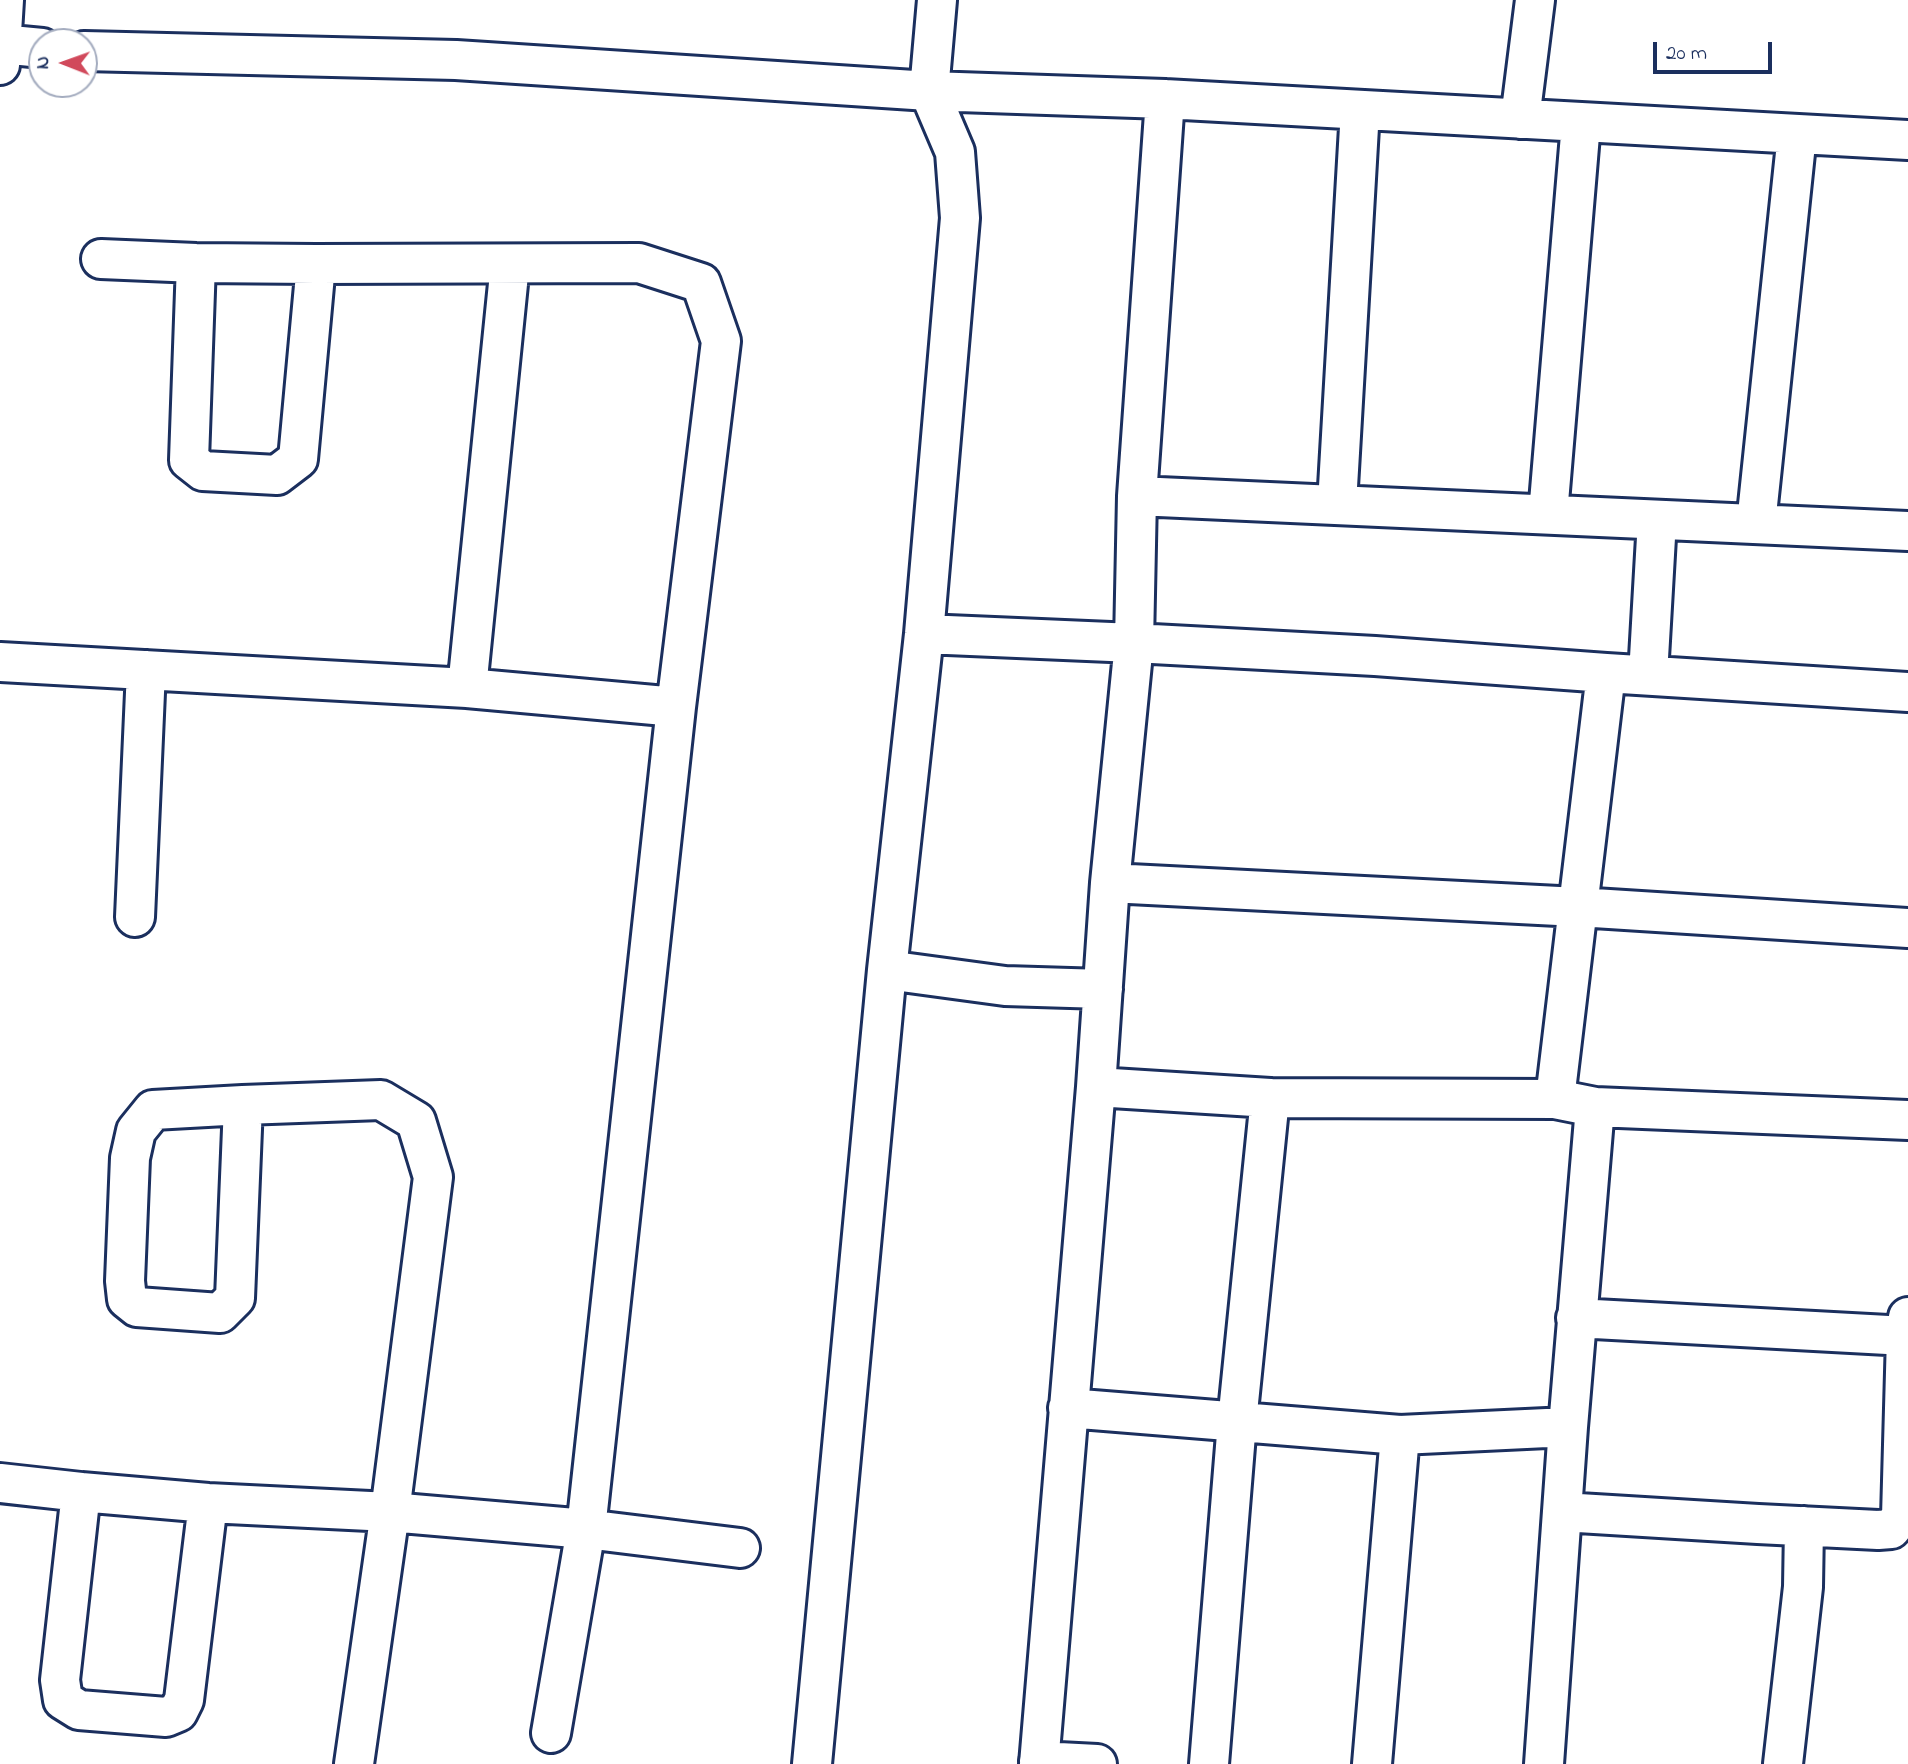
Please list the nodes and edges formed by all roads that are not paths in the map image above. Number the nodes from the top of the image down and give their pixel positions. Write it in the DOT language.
graph roads {
  1 [pos="4,0"];
  2 [pos="937,0"];
  3 [pos="1535,0"];
  4 [pos="28,49"];
  5 [pos="0,51"];
  6 [pos="98,51"];
  7 [pos="929,91"];
  8 [pos="1165,99"];
  9 [pos="1360,110"];
  10 [pos="1520,119"];
  11 [pos="1581,122"];
  12 [pos="1797,134"];
  13 [pos="1908,140"];
  14 [pos="101,259"];
  15 [pos="196,263"];
  16 [pos="316,264"];
  17 [pos="510,264"];
  18 [pos="1137,496"];
  19 [pos="1337,504"];
  20 [pos="1548,514"];
  21 [pos="1657,520"];
  22 [pos="1756,524"];
  23 [pos="1908,531"];
  24 [pos="924,634"];
  25 [pos="1134,643"];
  26 [pos="0,662"];
  27 [pos="146,670"];
  28 [pos="1606,673"];
  29 [pos="1648,675"];
  30 [pos="467,688"];
  31 [pos="1908,692"];
  32 [pos="676,707"];
  33 [pos="1110,883"];
  34 [pos="1578,907"];
  35 [pos="135,917"];
  36 [pos="1908,928"];
  37 [pos="887,970"];
  38 [pos="1103,989"];
  39 [pos="1096,1087"];
  40 [pos="1270,1098"];
  41 [pos="1555,1099"];
  42 [pos="243,1105"];
  43 [pos="1595,1107"];
  44 [pos="1908,1120"];
  45 [pos="1576,1318"];
  46 [pos="1907,1327"];
  47 [pos="1069,1408"];
  48 [pos="1237,1422"];
  49 [pos="1568,1427"];
  50 [pos="1401,1435"];
  51 [pos="0,1483"];
  52 [pos="81,1492"];
  53 [pos="208,1503"];
  54 [pos="390,1512"];
  55 [pos="1562,1512"];
  56 [pos="1804,1526"];
  57 [pos="586,1529"];
  58 [pos="740,1548"];
  59 [pos="551,1733"];
  60 [pos="1039,1763"];
  61 [pos="354,1764"];
  62 [pos="812,1764"];
  63 [pos="1097,1764"];
  64 [pos="1209,1764"];
  65 [pos="1372,1764"];
  66 [pos="1544,1764"];
  67 [pos="1783,1764"];
  1 -- 5 [label="street"];
  2 -- 7 [label="street"];
  3 -- 10 [label="street"];
  4 -- 5 [label="street"];
  6 -- 7 [label="street"];
  7 -- 8 [label="street"];
  7 -- 24 [label="street"];
  8 -- 9 [label="street"];
  8 -- 18 [label="street"];
  9 -- 10 [label="street"];
  9 -- 19 [label="street"];
  10 -- 11 [label="street"];
  11 -- 12 [label="street"];
  11 -- 20 [label="street"];
  12 -- 13 [label="street"];
  12 -- 22 [label="street"];
  14 -- 15 [label="street"];
  15 -- 16 [label="street"];
  15 -- 16 [label="street"];
  16 -- 17 [label="street"];
  17 -- 30 [label="street"];
  17 -- 32 [label="street"];
  18 -- 19 [label="street"];
  18 -- 25 [label="street"];
  19 -- 20 [label="street"];
  20 -- 21 [label="street"];
  21 -- 22 [label="street"];
  21 -- 29 [label="street"];
  22 -- 23 [label="street"];
  24 -- 25 [label="street"];
  24 -- 37 [label="street"];
  25 -- 28 [label="street"];
  25 -- 33 [label="street"];
  26 -- 27 [label="street"];
  27 -- 30 [label="street"];
  27 -- 35 [label="street"];
  28 -- 29 [label="street"];
  28 -- 34 [label="street"];
  29 -- 31 [label="street"];
  30 -- 32 [label="street"];
  32 -- 57 [label="street"];
  33 -- 34 [label="street"];
  33 -- 38 [label="street"];
  34 -- 36 [label="street"];
  34 -- 41 [label="street"];
  37 -- 38 [label="street"];
  37 -- 62 [label="street"];
  38 -- 39 [label="street"];
  39 -- 40 [label="street"];
  39 -- 47 [label="street"];
  40 -- 41 [label="street"];
  40 -- 48 [label="street"];
  41 -- 43 [label="street"];
  42 -- 42 [label="street"];
  42 -- 54 [label="street"];
  43 -- 44 [label="street"];
  43 -- 45 [label="street"];
  45 -- 46 [label="street"];
  45 -- 49 [label="street"];
  46 -- 56 [label="street"];
  47 -- 48 [label="street"];
  47 -- 60 [label="street"];
  48 -- 50 [label="street"];
  48 -- 64 [label="street"];
  49 -- 50 [label="street"];
  49 -- 55 [label="street"];
  50 -- 65 [label="street"];
  51 -- 52 [label="street"];
  52 -- 53 [label="street"];
  52 -- 53 [label="street"];
  53 -- 54 [label="street"];
  54 -- 57 [label="street"];
  54 -- 61 [label="street"];
  55 -- 56 [label="street"];
  55 -- 66 [label="street"];
  56 -- 67 [label="street"];
  57 -- 58 [label="street"];
  57 -- 59 [label="street"];
  60 -- 63 [label="street"];
}
